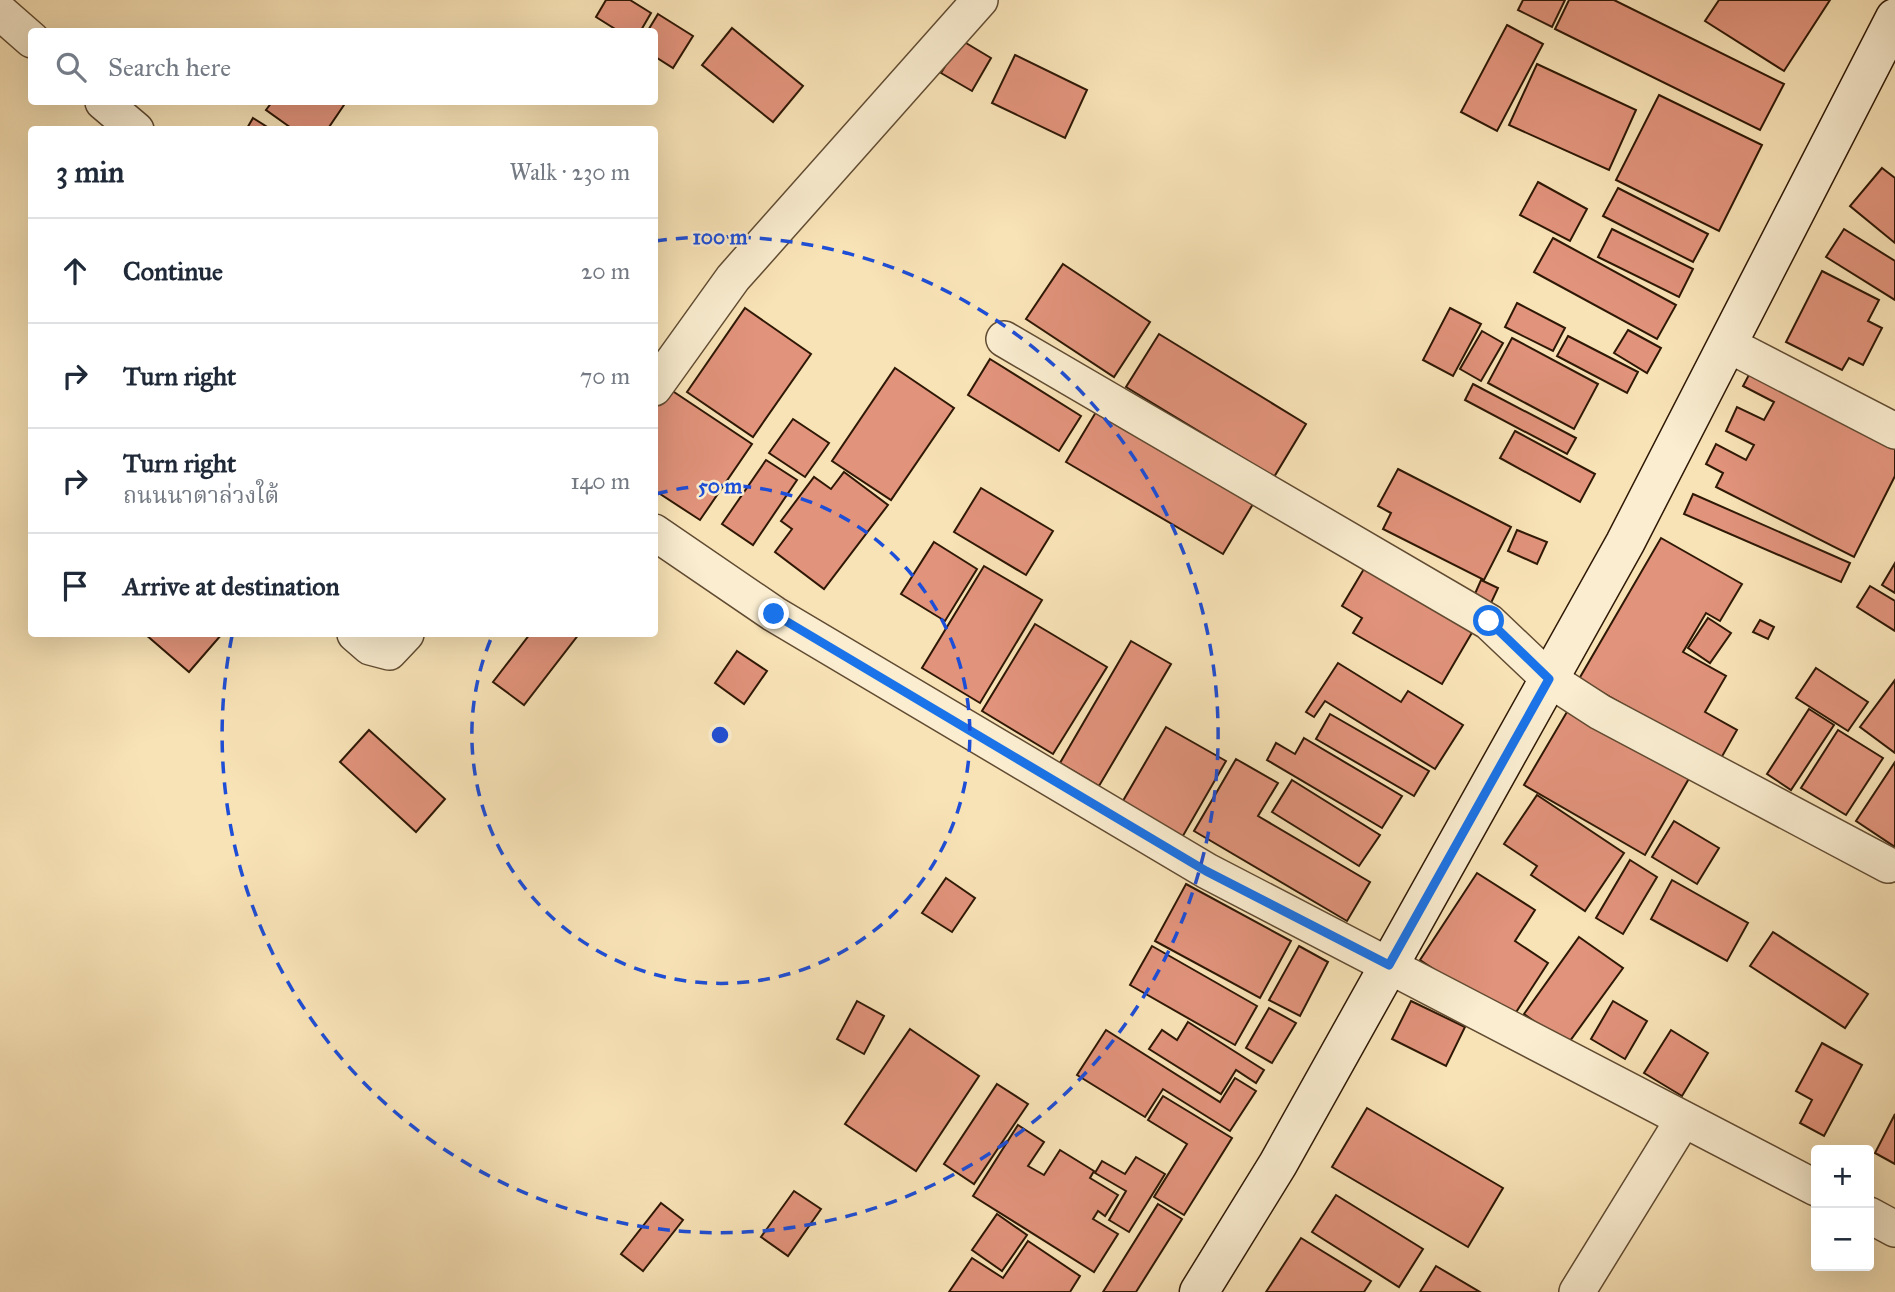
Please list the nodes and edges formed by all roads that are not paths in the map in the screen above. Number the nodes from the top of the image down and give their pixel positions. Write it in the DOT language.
graph roads {
  1 [pos="980,0"];
  2 [pos="0,12"];
  3 [pos="1895,18"];
  4 [pos="28,36"];
  5 [pos="107,105"];
  6 [pos="131,126"];
  7 [pos="1004,339"];
  8 [pos="1727,344"];
  9 [pos="658,382"];
  10 [pos="1895,431"];
  11 [pos="658,535"];
  12 [pos="358,637"];
  13 [pos="402,637"];
  14 [pos="1549,679"];
  15 [pos="1888,865"];
  16 [pos="1389,965"];
  17 [pos="1683,1120"];
  18 [pos="1811,1185"];
  19 [pos="1874,1218"];
  20 [pos="1895,1229"];
  21 [pos="1199,1292"];
  22 [pos="1577,1292"];
  1 -- 9 [label="street"];
  2 -- 4 [label="street"];
  3 -- 8 [label="main road"];
  5 -- 6 [label="street"];
  7 -- 14 [label="street"];
  8 -- 10 [label="street"];
  8 -- 14 [label="main road"];
  11 -- 16 [label="street"];
  12 -- 13 [label="street"];
  14 -- 15 [label="street"];
  14 -- 16 [label="main road"];
  16 -- 17 [label="street"];
  16 -- 21 [label="main road"];
  17 -- 18 [label="street"];
  17 -- 22 [label="street"];
  19 -- 20 [label="street"];
}
